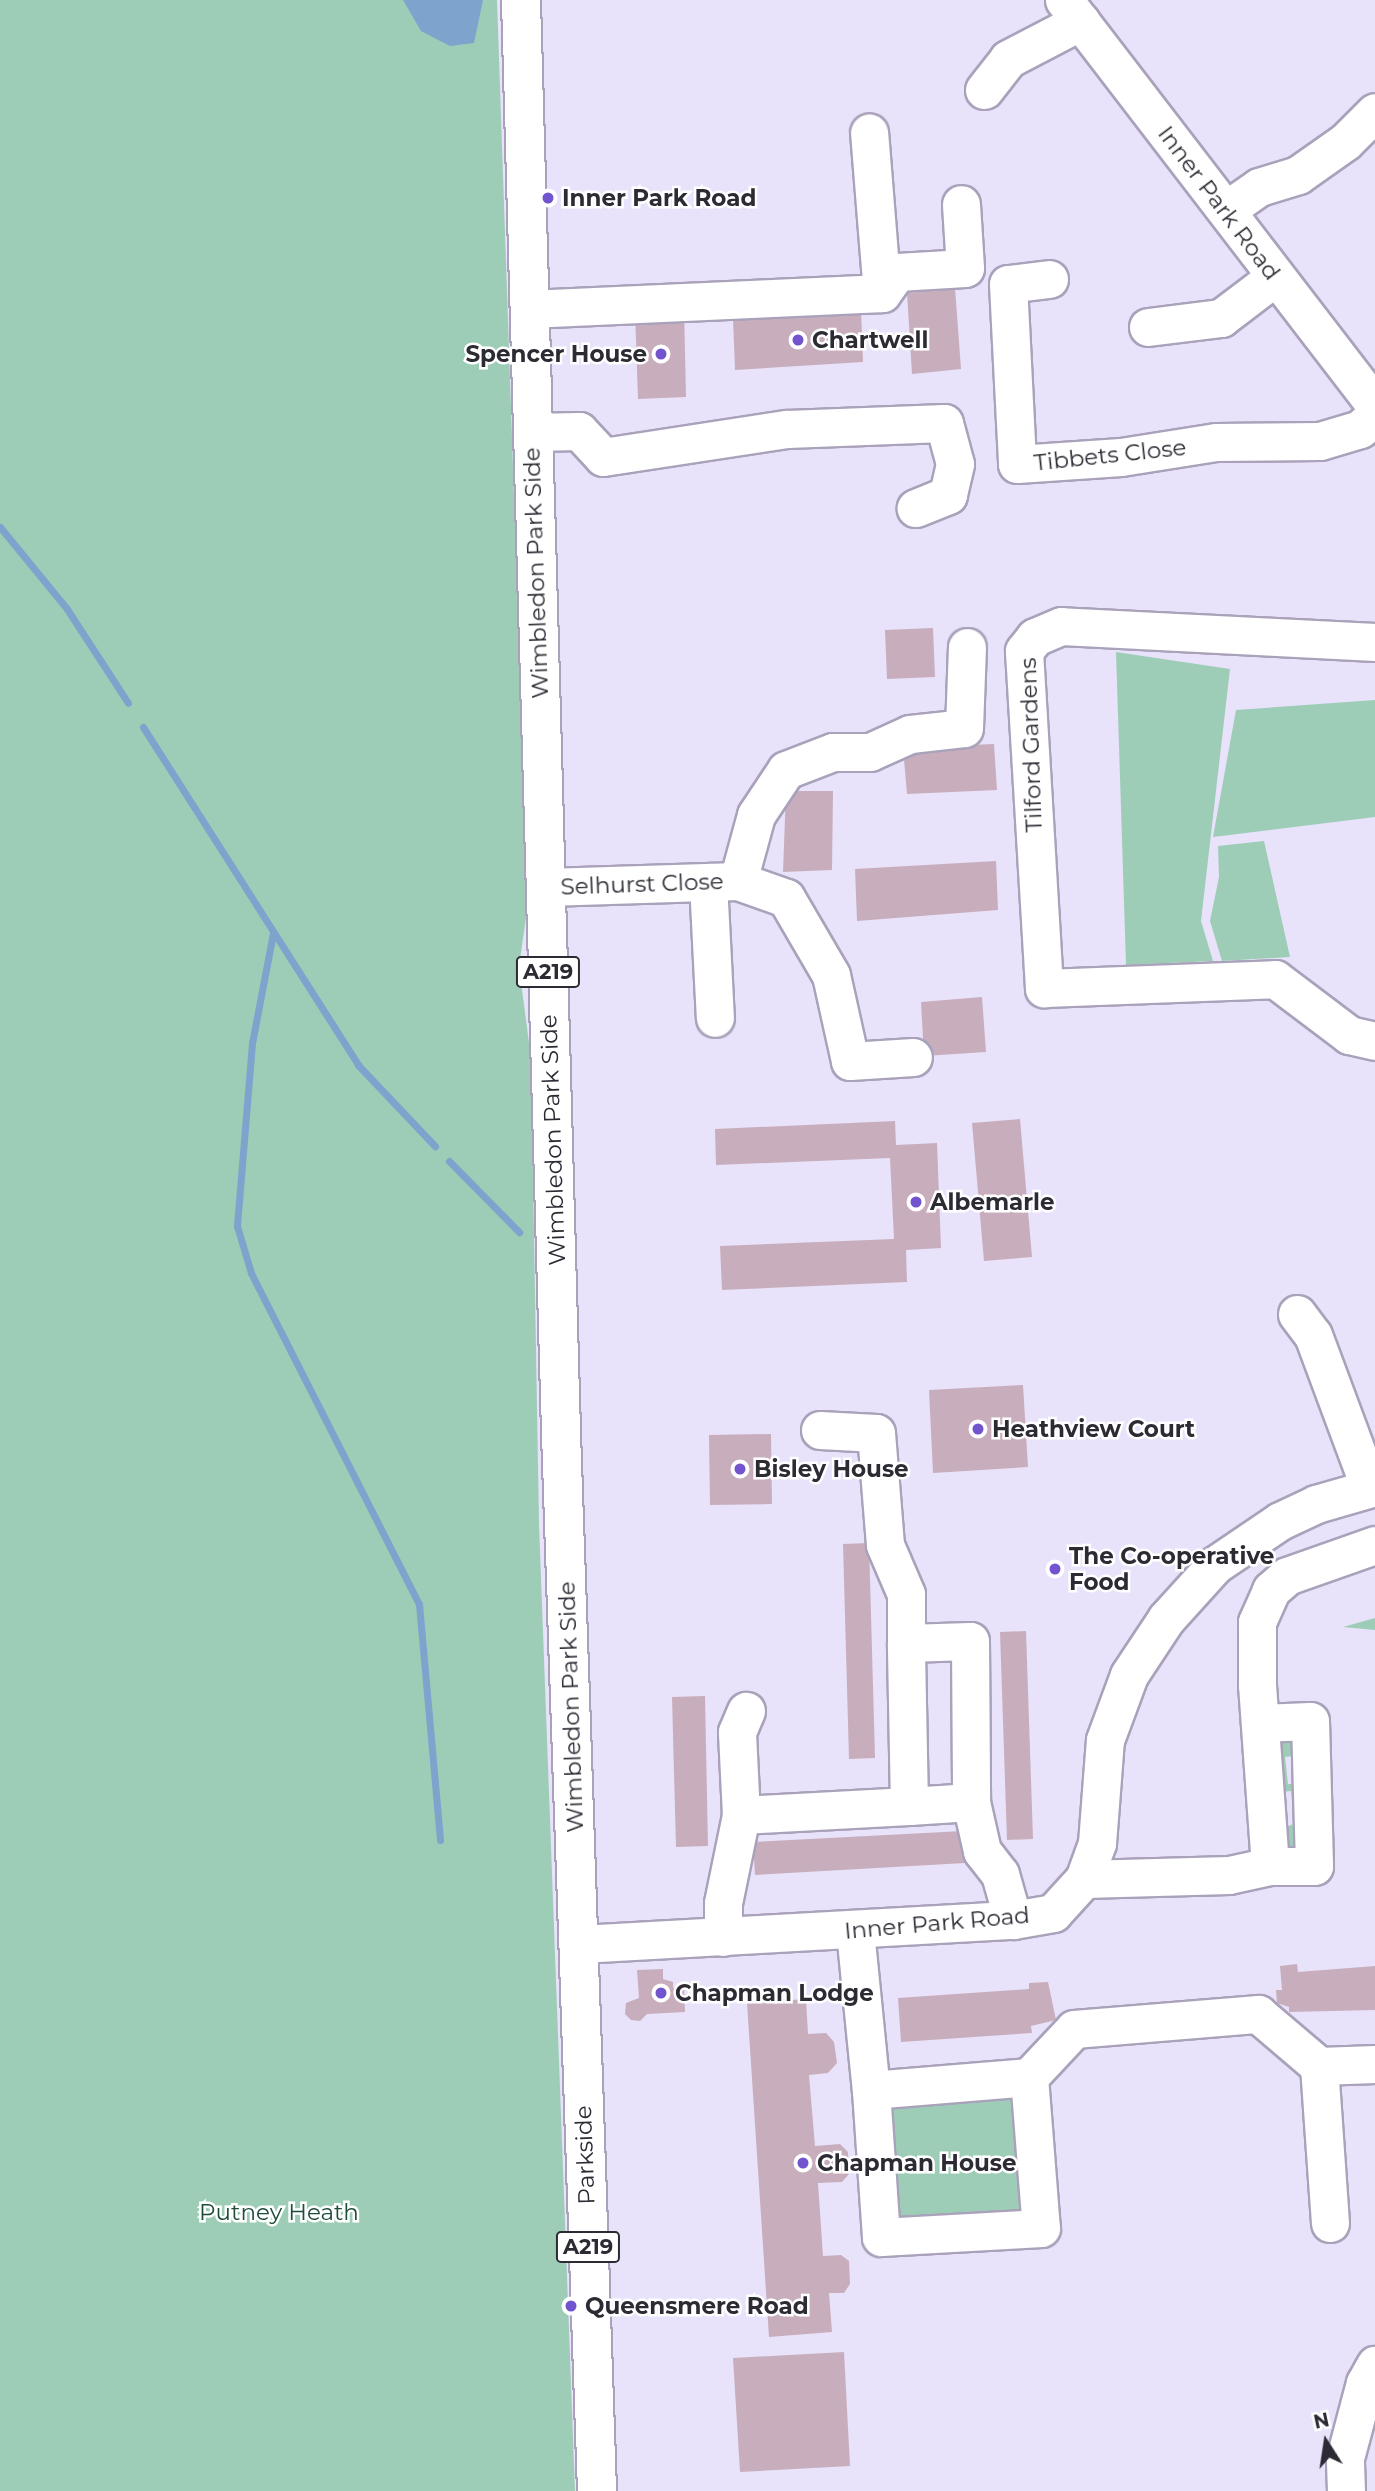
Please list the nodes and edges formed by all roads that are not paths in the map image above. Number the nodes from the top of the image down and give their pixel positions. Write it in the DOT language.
graph roads {
  1 [pos="521,0"];
  2 [pos="1073,11"];
  3 [pos="984,90"];
  4 [pos="1375,112"];
  5 [pos="869,133"];
  6 [pos="961,204"];
  7 [pos="1226,210"];
  8 [pos="1275,277"];
  9 [pos="1049,279"];
  10 [pos="882,293"];
  11 [pos="530,309"];
  12 [pos="1148,327"];
  13 [pos="1375,405"];
  14 [pos="1375,415"];
  15 [pos="532,432"];
  16 [pos="916,508"];
  17 [pos="1375,642"];
  18 [pos="967,647"];
  19 [pos="723,882"];
  20 [pos="546,887"];
  21 [pos="715,1018"];
  22 [pos="1375,1041"];
  23 [pos="913,1057"];
  24 [pos="1297,1314"];
  25 [pos="820,1430"];
  26 [pos="1373,1488"];
  27 [pos="1375,1545"];
  28 [pos="906,1643"];
  29 [pos="746,1711"];
  30 [pos="1260,1723"];
  31 [pos="971,1802"];
  32 [pos="909,1806"];
  33 [pos="741,1815"];
  34 [pos="1270,1866"];
  35 [pos="1084,1879"];
  36 [pos="1013,1920"];
  37 [pos="855,1931"];
  38 [pos="723,1937"];
  39 [pos="580,1944"];
  40 [pos="1375,2063"];
  41 [pos="1319,2066"];
  42 [pos="1029,2077"];
  43 [pos="871,2090"];
  44 [pos="1330,2223"];
  45 [pos="1375,2365"];
  46 [pos="597,2491"];
  47 [pos="1346,2491"];
  1 -- 11 [label="main road, Wimbledon Park Side / A219"];
  2 -- 3 [label="street"];
  2 -- 7 [label="street, Inner Park Road"];
  4 -- 7 [label="street"];
  5 -- 10 [label="street"];
  6 -- 10 [label="street"];
  7 -- 8 [label="street, Inner Park Road"];
  8 -- 12 [label="street"];
  8 -- 13 [label="street, Inner Park Road"];
  9 -- 14 [label="street, Tibbets Close"];
  10 -- 11 [label="street"];
  11 -- 15 [label="main road, Wimbledon Park Side / A219"];
  15 -- 16 [label="street"];
  15 -- 20 [label="main road, Wimbledon Park Side / A219"];
  17 -- 22 [label="street, Tilford Gardens"];
  18 -- 19 [label="street, Selhurst Close"];
  19 -- 20 [label="street, Selhurst Close"];
  19 -- 21 [label="street"];
  19 -- 23 [label="street, Selhurst Close"];
  20 -- 39 [label="main road, Wimbledon Park Side / A219"];
  24 -- 26 [label="street"];
  25 -- 28 [label="street"];
  26 -- 35 [label="street, Inner Park Road"];
  27 -- 30 [label="street"];
  28 -- 31 [label="street"];
  28 -- 32 [label="street"];
  29 -- 33 [label="street"];
  30 -- 34 [label="street"];
  30 -- 34 [label="street"];
  31 -- 32 [label="street"];
  31 -- 36 [label="street"];
  32 -- 33 [label="street"];
  33 -- 38 [label="street"];
  34 -- 35 [label="street"];
  35 -- 36 [label="street, Inner Park Road"];
  36 -- 37 [label="street, Inner Park Road"];
  37 -- 38 [label="street, Inner Park Road"];
  37 -- 43 [label="street"];
  38 -- 39 [label="street, Inner Park Road"];
  39 -- 46 [label="main road, Parkside / A219"];
  40 -- 41 [label="street"];
  41 -- 42 [label="street"];
  41 -- 44 [label="street"];
  42 -- 43 [label="street"];
  42 -- 43 [label="street"];
  45 -- 47 [label="street"];
}
